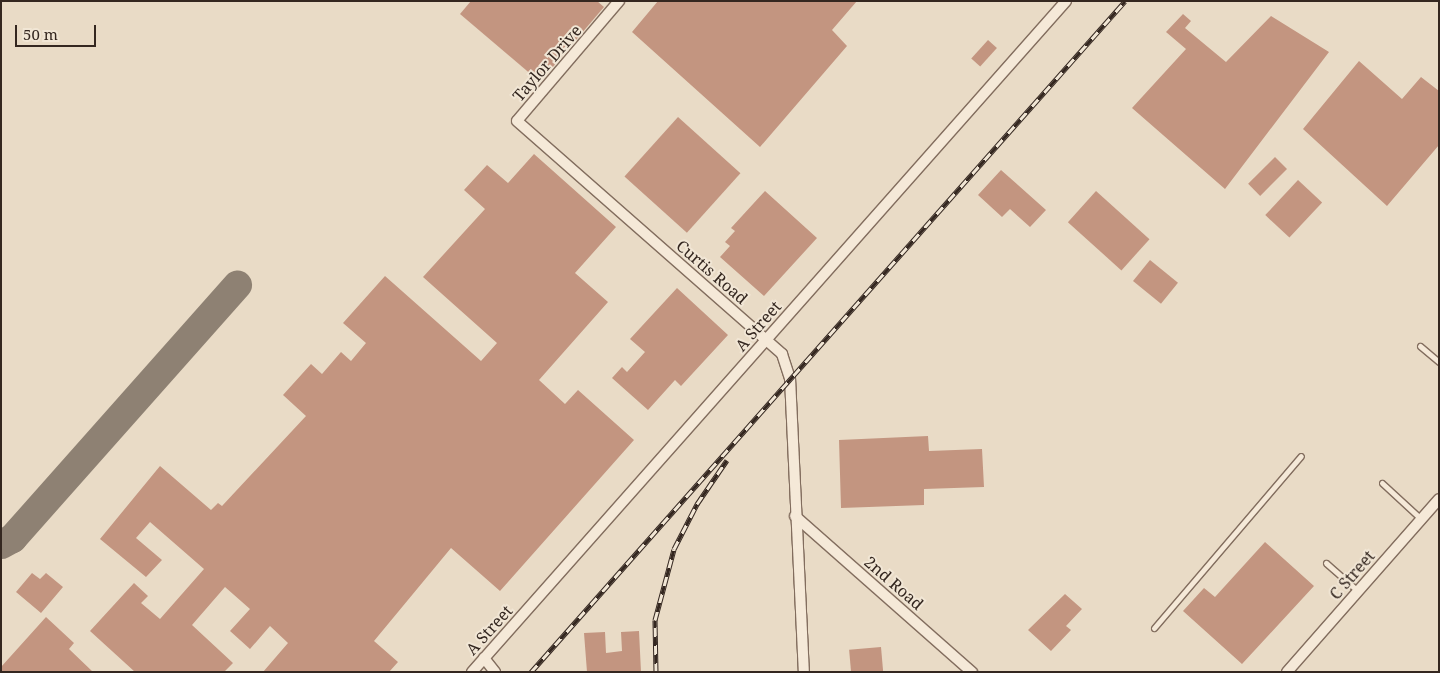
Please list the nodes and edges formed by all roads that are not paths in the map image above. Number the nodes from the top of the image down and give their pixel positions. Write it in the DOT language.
graph roads {
  1 [pos="619,1"];
  2 [pos="1066,1"];
  3 [pos="517,121"];
  4 [pos="766,340"];
  5 [pos="1420,346"];
  6 [pos="1439,362"];
  7 [pos="1301,456"];
  8 [pos="1382,483"];
  9 [pos="1439,499"];
  10 [pos="795,516"];
  11 [pos="1421,519"];
  12 [pos="1326,563"];
  13 [pos="1358,591"];
  14 [pos="1154,628"];
  15 [pos="484,658"];
  16 [pos="472,672"];
  17 [pos="495,672"];
  18 [pos="804,672"];
  19 [pos="972,672"];
  20 [pos="1287,672"];
  1 -- 3 [label="street, Taylor Drive"];
  2 -- 4 [label="street, A Street"];
  3 -- 4 [label="street, Curtis Road"];
  4 -- 10 [label="street, Curtis Road"];
  4 -- 15 [label="street, A Street"];
  5 -- 6 [label="lane"];
  7 -- 14 [label="lane"];
  8 -- 11 [label="lane"];
  9 -- 11 [label="street, C Street"];
  10 -- 18 [label="street, Curtis Road"];
  10 -- 19 [label="street, 2nd Road"];
  11 -- 13 [label="street, C Street"];
  12 -- 13 [label="lane"];
  13 -- 20 [label="street, C Street"];
  15 -- 16 [label="street, A Street"];
  15 -- 17 [label="street"];
}
